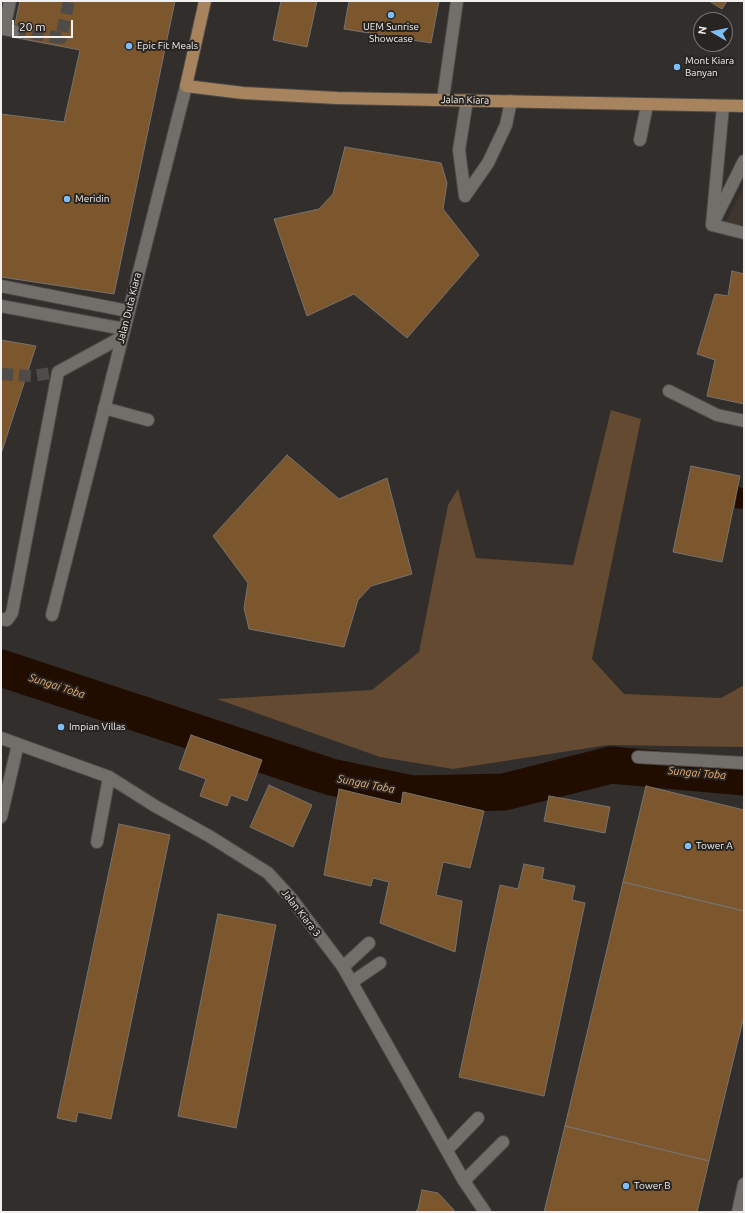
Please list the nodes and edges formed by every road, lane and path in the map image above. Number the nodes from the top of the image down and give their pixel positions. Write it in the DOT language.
graph roads {
  1 [pos="10,1"];
  2 [pos="205,1"];
  3 [pos="457,1"];
  4 [pos="14,31"];
  5 [pos="186,86"];
  6 [pos="443,99"];
  7 [pos="467,100"];
  8 [pos="511,101"];
  9 [pos="647,105"];
  10 [pos="723,106"];
  11 [pos="744,106"];
  12 [pos="640,140"];
  13 [pos="744,161"];
  14 [pos="712,225"];
  15 [pos="744,233"];
  16 [pos="1,286"];
  17 [pos="1,306"];
  18 [pos="128,311"];
  19 [pos="123,333"];
  20 [pos="669,391"];
  21 [pos="104,408"];
  22 [pos="148,420"];
  23 [pos="744,420"];
  24 [pos="52,615"];
  25 [pos="1,619"];
  26 [pos="1,738"];
  27 [pos="18,744"];
  28 [pos="638,757"];
  29 [pos="744,763"];
  30 [pos="6,770"];
  31 [pos="109,777"];
  32 [pos="1,817"];
  33 [pos="97,842"];
  34 [pos="369,943"];
  35 [pos="380,963"];
  36 [pos="343,967"];
  37 [pos="352,982"];
  38 [pos="478,1118"];
  39 [pos="503,1142"];
  40 [pos="447,1150"];
  41 [pos="464,1181"];
  42 [pos="744,1184"];
  43 [pos="485,1212"];
  44 [pos="738,1212"];
  1 -- 4 [label="street"];
  2 -- 5 [label="main road, Jalan Duta Kiara"];
  3 -- 6 [label="street"];
  5 -- 6 [label="main road, Jalan Kiara"];
  5 -- 18 [label="street, Jalan Duta Kiara"];
  6 -- 7 [label="main road, Jalan Kiara"];
  7 -- 8 [label="main road, Jalan Kiara"];
  7 -- 8 [label="street"];
  8 -- 9 [label="main road, Jalan Kiara"];
  9 -- 10 [label="main road, Jalan Kiara"];
  9 -- 12 [label="street"];
  10 -- 11 [label="main road, Jalan Kiara"];
  10 -- 14 [label="street"];
  13 -- 14 [label="street"];
  14 -- 15 [label="street"];
  16 -- 18 [label="street"];
  17 -- 19 [label="street"];
  18 -- 19 [label="street, Jalan Duta Kiara"];
  19 -- 21 [label="street, Jalan Duta Kiara"];
  19 -- 25 [label="street"];
  20 -- 23 [label="street"];
  21 -- 22 [label="street"];
  21 -- 24 [label="street, Jalan Duta Kiara"];
  26 -- 27 [label="street, Jalan Kiara 3"];
  27 -- 30 [label="street"];
  27 -- 31 [label="street, Jalan Kiara 3"];
  28 -- 29 [label="street"];
  30 -- 32 [label="street"];
  31 -- 33 [label="street"];
  31 -- 36 [label="street, Jalan Kiara 3"];
  34 -- 36 [label="street"];
  35 -- 37 [label="street"];
  36 -- 37 [label="street, Jalan Kiara 3"];
  37 -- 40 [label="street, Jalan Kiara 3"];
  38 -- 40 [label="street"];
  39 -- 41 [label="street"];
  40 -- 41 [label="street, Jalan Kiara 3"];
  41 -- 43 [label="street, Jalan Kiara 3"];
  42 -- 44 [label="street"];
}
